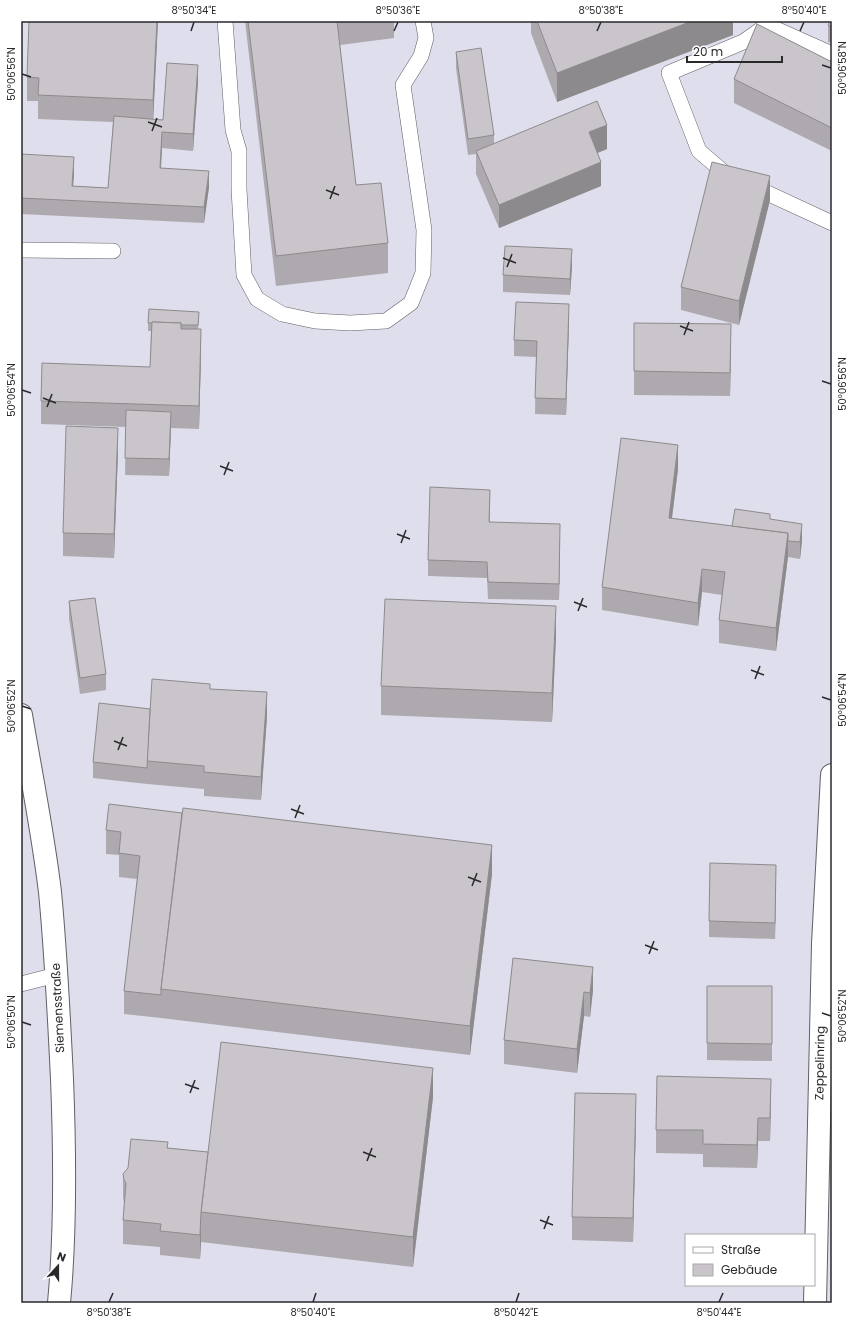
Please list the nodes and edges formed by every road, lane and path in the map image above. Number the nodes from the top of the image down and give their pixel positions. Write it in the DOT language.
graph roads {
  1 [pos="225,21"];
  2 [pos="423,21"];
  3 [pos="832,54"];
  4 [pos="832,223"];
  5 [pos="21,250"];
  6 [pos="113,250"];
  7 [pos="21,715"];
  8 [pos="832,775"];
  9 [pos="56,974"];
  10 [pos="21,984"];
  11 [pos="58,1303"];
  12 [pos="815,1303"];
  1 -- 2 [label="lane"];
  3 -- 4 [label="lane"];
  5 -- 6 [label="lane"];
  7 -- 9 [label="street, Siemensstraße"];
  8 -- 12 [label="street, Zeppelinring"];
  9 -- 10 [label="lane"];
  9 -- 11 [label="street, Siemensstraße"];
}
